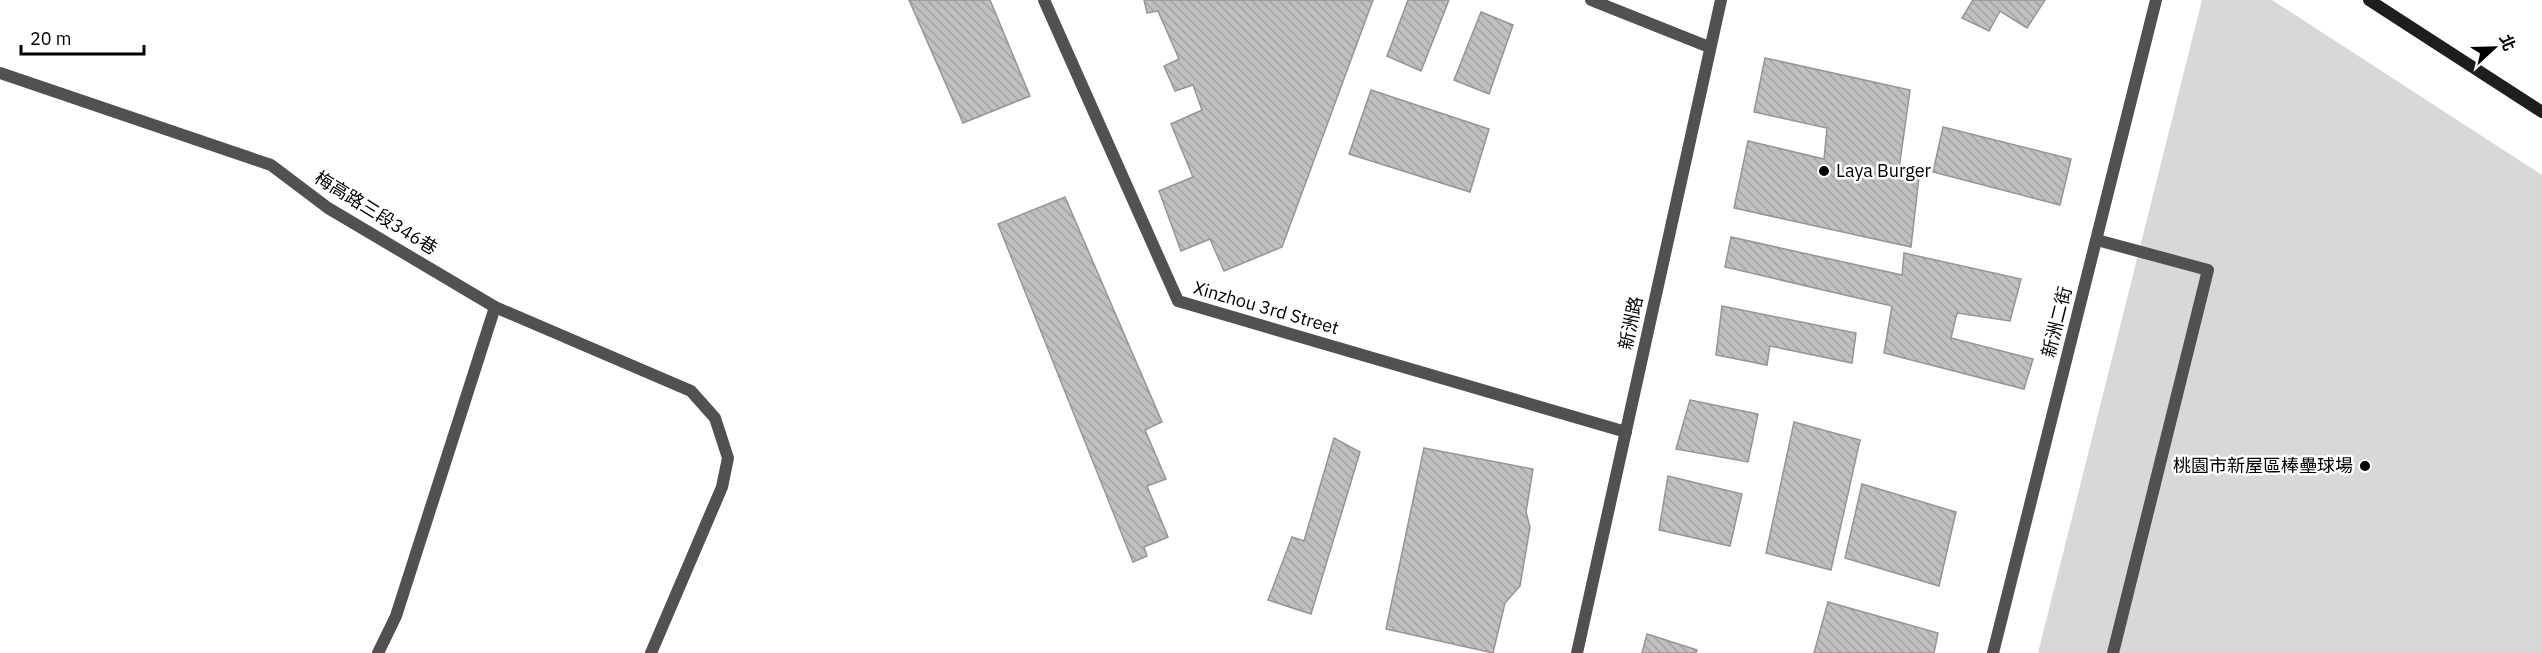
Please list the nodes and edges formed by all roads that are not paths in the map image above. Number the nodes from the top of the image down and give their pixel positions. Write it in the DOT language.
graph roads {
  1 [pos="1044,0"];
  2 [pos="1591,0"];
  3 [pos="1721,0"];
  4 [pos="2156,0"];
  5 [pos="2369,0"];
  6 [pos="1710,47"];
  7 [pos="0,73"];
  8 [pos="2542,112"];
  9 [pos="2097,240"];
  10 [pos="495,306"];
  11 [pos="1626,432"];
  12 [pos="378,653"];
  13 [pos="651,653"];
  14 [pos="1577,653"];
  15 [pos="1993,653"];
  16 [pos="2113,653"];
  1 -- 11 [label="street, Xinzhou 3rd Street"];
  2 -- 6 [label="street"];
  3 -- 6 [label="street, 新洲路"];
  4 -- 9 [label="street, 新洲二街"];
  5 -- 8 [label="main road"];
  6 -- 11 [label="street, 新洲路"];
  7 -- 10 [label="street, 梅高路三段346巷"];
  9 -- 15 [label="street, 新洲二街"];
  9 -- 16 [label="street"];
  10 -- 12 [label="street"];
  10 -- 13 [label="street, 梅高路三段346巷"];
  11 -- 14 [label="street, 新洲路"];
}
